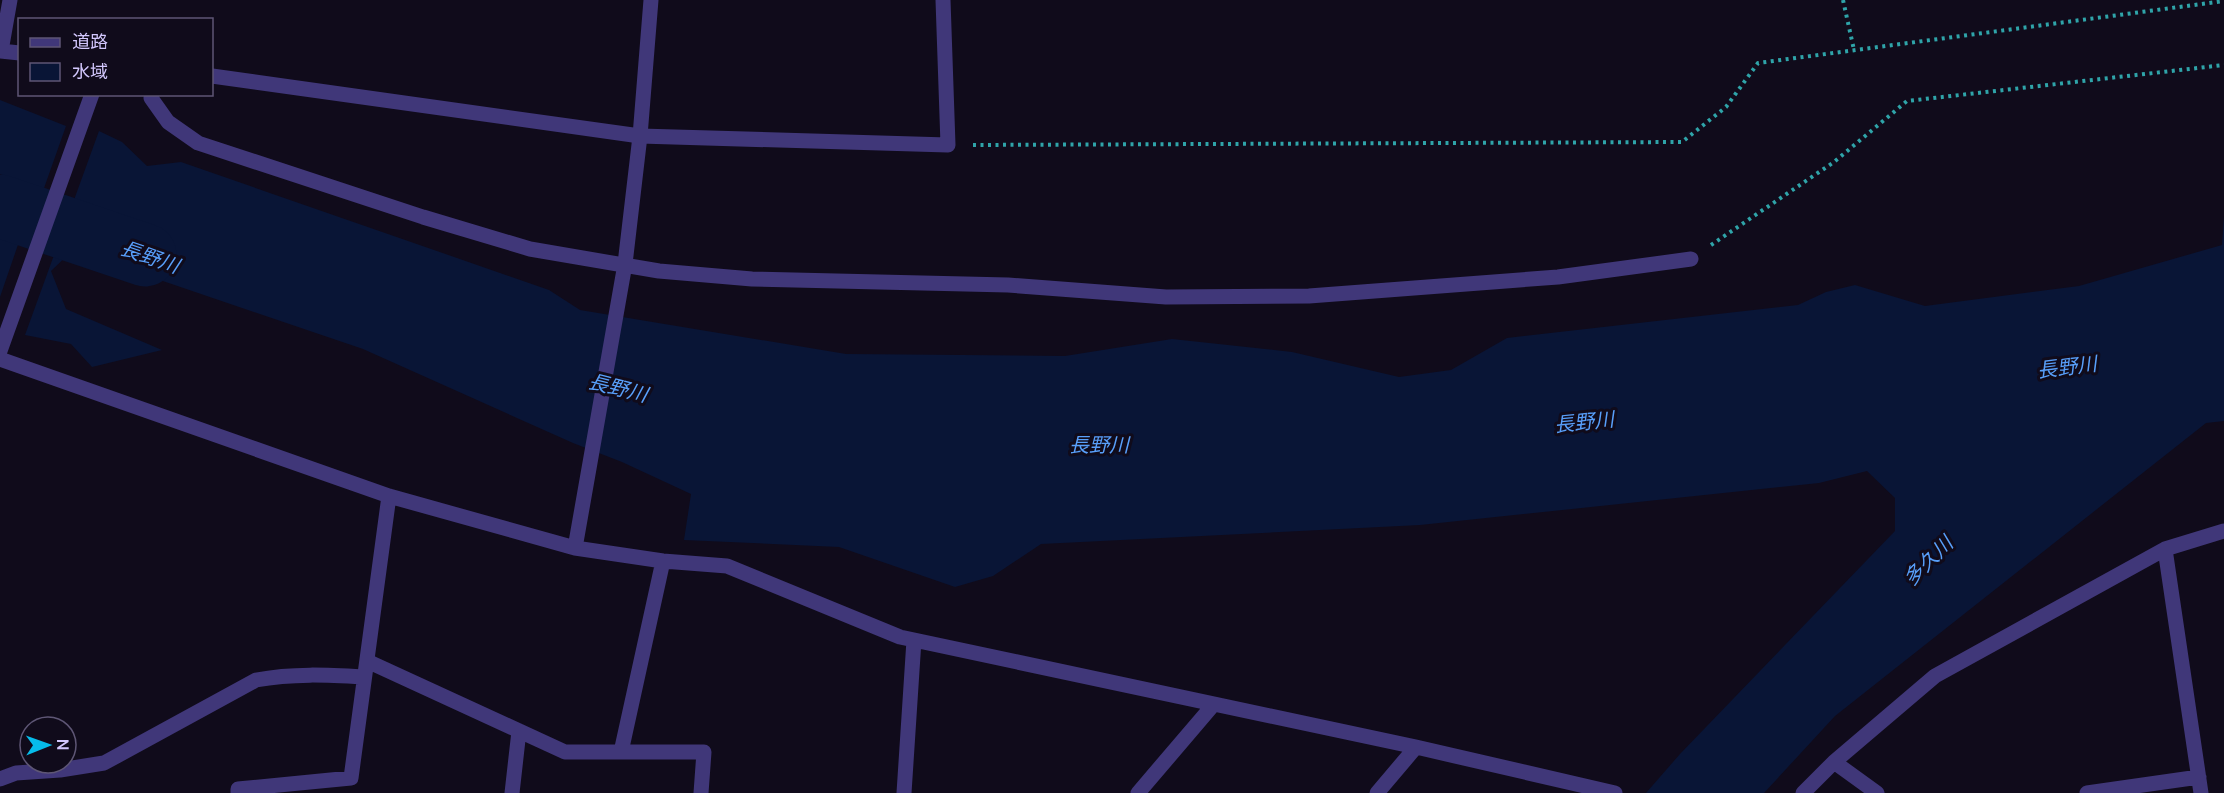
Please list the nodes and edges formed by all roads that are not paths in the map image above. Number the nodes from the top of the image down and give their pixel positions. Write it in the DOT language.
graph roads {
  1 [pos="10,0"];
  2 [pos="651,0"];
  3 [pos="943,0"];
  4 [pos="1,51"];
  5 [pos="18,54"];
  6 [pos="213,76"];
  7 [pos="91,96"];
  8 [pos="152,96"];
  9 [pos="640,136"];
  10 [pos="1691,259"];
  11 [pos="625,264"];
  12 [pos="0,351"];
  13 [pos="0,359"];
  14 [pos="389,496"];
  15 [pos="2224,531"];
  16 [pos="575,548"];
  17 [pos="2165,549"];
  18 [pos="663,561"];
  19 [pos="914,640"];
  20 [pos="366,661"];
  21 [pos="364,677"];
  22 [pos="1214,704"];
  23 [pos="519,730"];
  24 [pos="1416,747"];
  25 [pos="621,752"];
  26 [pos="1834,762"];
  27 [pos="2199,777"];
  28 [pos="0,779"];
  29 [pos="238,793"];
  30 [pos="512,793"];
  31 [pos="701,793"];
  32 [pos="904,793"];
  33 [pos="1138,793"];
  34 [pos="1377,793"];
  35 [pos="1615,793"];
  36 [pos="1803,793"];
  37 [pos="1877,793"];
  38 [pos="2088,793"];
  39 [pos="2200,793"];
  1 -- 4 [label="street"];
  2 -- 9 [label="street"];
  3 -- 9 [label="street"];
  4 -- 5 [label="street"];
  6 -- 9 [label="street"];
  7 -- 12 [label="street"];
  8 -- 11 [label="street"];
  9 -- 11 [label="street"];
  10 -- 11 [label="street"];
  11 -- 16 [label="street"];
  13 -- 14 [label="street"];
  14 -- 16 [label="street"];
  14 -- 20 [label="street"];
  15 -- 17 [label="street"];
  16 -- 18 [label="street"];
  17 -- 26 [label="street"];
  17 -- 27 [label="street"];
  18 -- 19 [label="street"];
  18 -- 25 [label="street"];
  19 -- 22 [label="street"];
  19 -- 32 [label="street"];
  20 -- 21 [label="street"];
  20 -- 23 [label="street"];
  21 -- 28 [label="street"];
  21 -- 29 [label="street"];
  22 -- 24 [label="street"];
  22 -- 33 [label="street"];
  23 -- 25 [label="street"];
  23 -- 30 [label="street"];
  24 -- 34 [label="street"];
  24 -- 35 [label="street"];
  25 -- 31 [label="street"];
  26 -- 36 [label="street"];
  26 -- 37 [label="street"];
  27 -- 38 [label="street"];
  27 -- 39 [label="street"];
}
